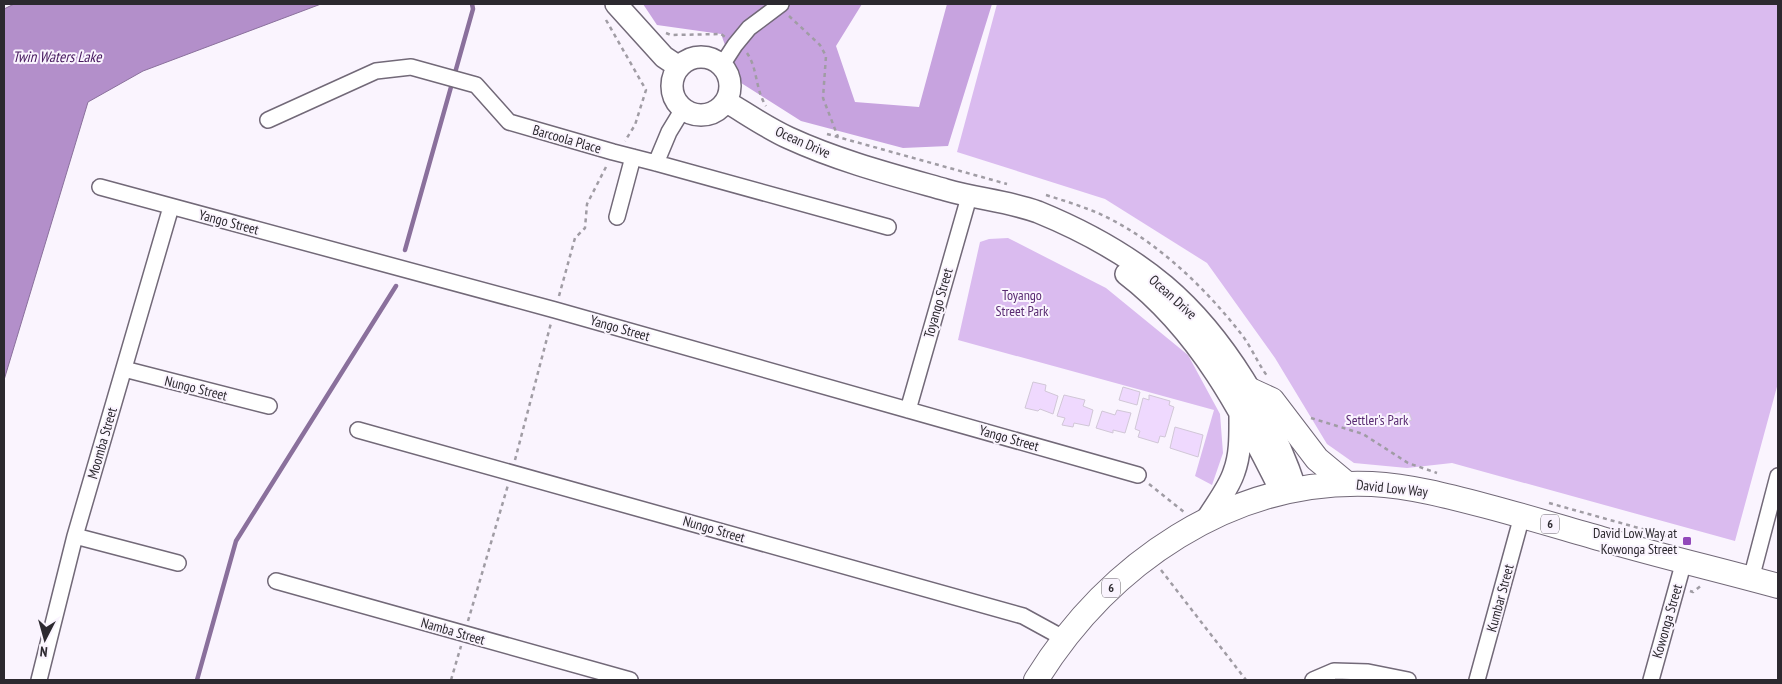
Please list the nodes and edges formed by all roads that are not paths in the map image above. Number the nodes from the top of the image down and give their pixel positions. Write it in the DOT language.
graph roads {
  1 [pos="779,5"];
  2 [pos="611,11"];
  3 [pos="722,65"];
  4 [pos="679,67"];
  5 [pos="726,102"];
  6 [pos="683,109"];
  7 [pos="268,120"];
  8 [pos="633,157"];
  9 [pos="656,163"];
  10 [pos="100,187"];
  11 [pos="969,197"];
  12 [pos="171,207"];
  13 [pos="618,217"];
  14 [pos="888,227"];
  15 [pos="124,369"];
  16 [pos="1248,389"];
  17 [pos="269,406"];
  18 [pos="908,410"];
  19 [pos="1240,413"];
  20 [pos="358,430"];
  21 [pos="1138,475"];
  22 [pos="1778,476"];
  23 [pos="1347,484"];
  24 [pos="1289,491"];
  25 [pos="1522,516"];
  26 [pos="1201,522"];
  27 [pos="76,536"];
  28 [pos="1684,561"];
  29 [pos="178,563"];
  30 [pos="1751,579"];
  31 [pos="276,581"];
  32 [pos="1778,586"];
  33 [pos="1065,639"];
  34 [pos="39,680"];
  35 [pos="630,680"];
  36 [pos="1036,680"];
  37 [pos="1312,680"];
  38 [pos="1408,680"];
  39 [pos="1477,680"];
  40 [pos="1651,680"];
  1 -- 3 [label="street"];
  2 -- 4 [label="street"];
  3 -- 4 [label="street"];
  3 -- 5 [label="street"];
  4 -- 6 [label="street"];
  5 -- 6 [label="street"];
  5 -- 11 [label="street, Ocean Drive"];
  6 -- 9 [label="street"];
  7 -- 8 [label="street, Barcoola Place"];
  8 -- 9 [label="street, Barcoola Place"];
  8 -- 13 [label="street"];
  9 -- 14 [label="street, Barcoola Place"];
  10 -- 12 [label="street, Yango Street"];
  11 -- 16 [label="street, Ocean Drive"];
  11 -- 18 [label="street, Toyango Street"];
  11 -- 19 [label="street, Ocean Drive"];
  12 -- 15 [label="street, Moomba Street"];
  12 -- 18 [label="street, Yango Street"];
  15 -- 17 [label="street, Nungo Street"];
  15 -- 27 [label="street, Moomba Street"];
  16 -- 23 [label="main road"];
  16 -- 24 [label="street, Ocean Drive"];
  18 -- 21 [label="street, Yango Street"];
  19 -- 24 [label="street, Ocean Drive"];
  19 -- 26 [label="street"];
  20 -- 33 [label="street, Nungo Street"];
  22 -- 30 [label="street"];
  23 -- 24 [label="main road, David Low Way / 6"];
  23 -- 25 [label="main road, David Low Way / 6"];
  24 -- 26 [label="main road, David Low Way / 6"];
  25 -- 28 [label="main road, David Low Way / 6"];
  25 -- 39 [label="street, Kumbar Street"];
  26 -- 33 [label="main road, David Low Way / 6"];
  27 -- 29 [label="street"];
  27 -- 34 [label="street, Moomba Street"];
  28 -- 30 [label="main road, David Low Way / 6"];
  28 -- 40 [label="street, Kowonga Street"];
  30 -- 32 [label="main road, David Low Way / 6"];
  31 -- 35 [label="street, Namba Street"];
  33 -- 36 [label="main road, David Low Way / 6"];
  37 -- 38 [label="street"];
}
